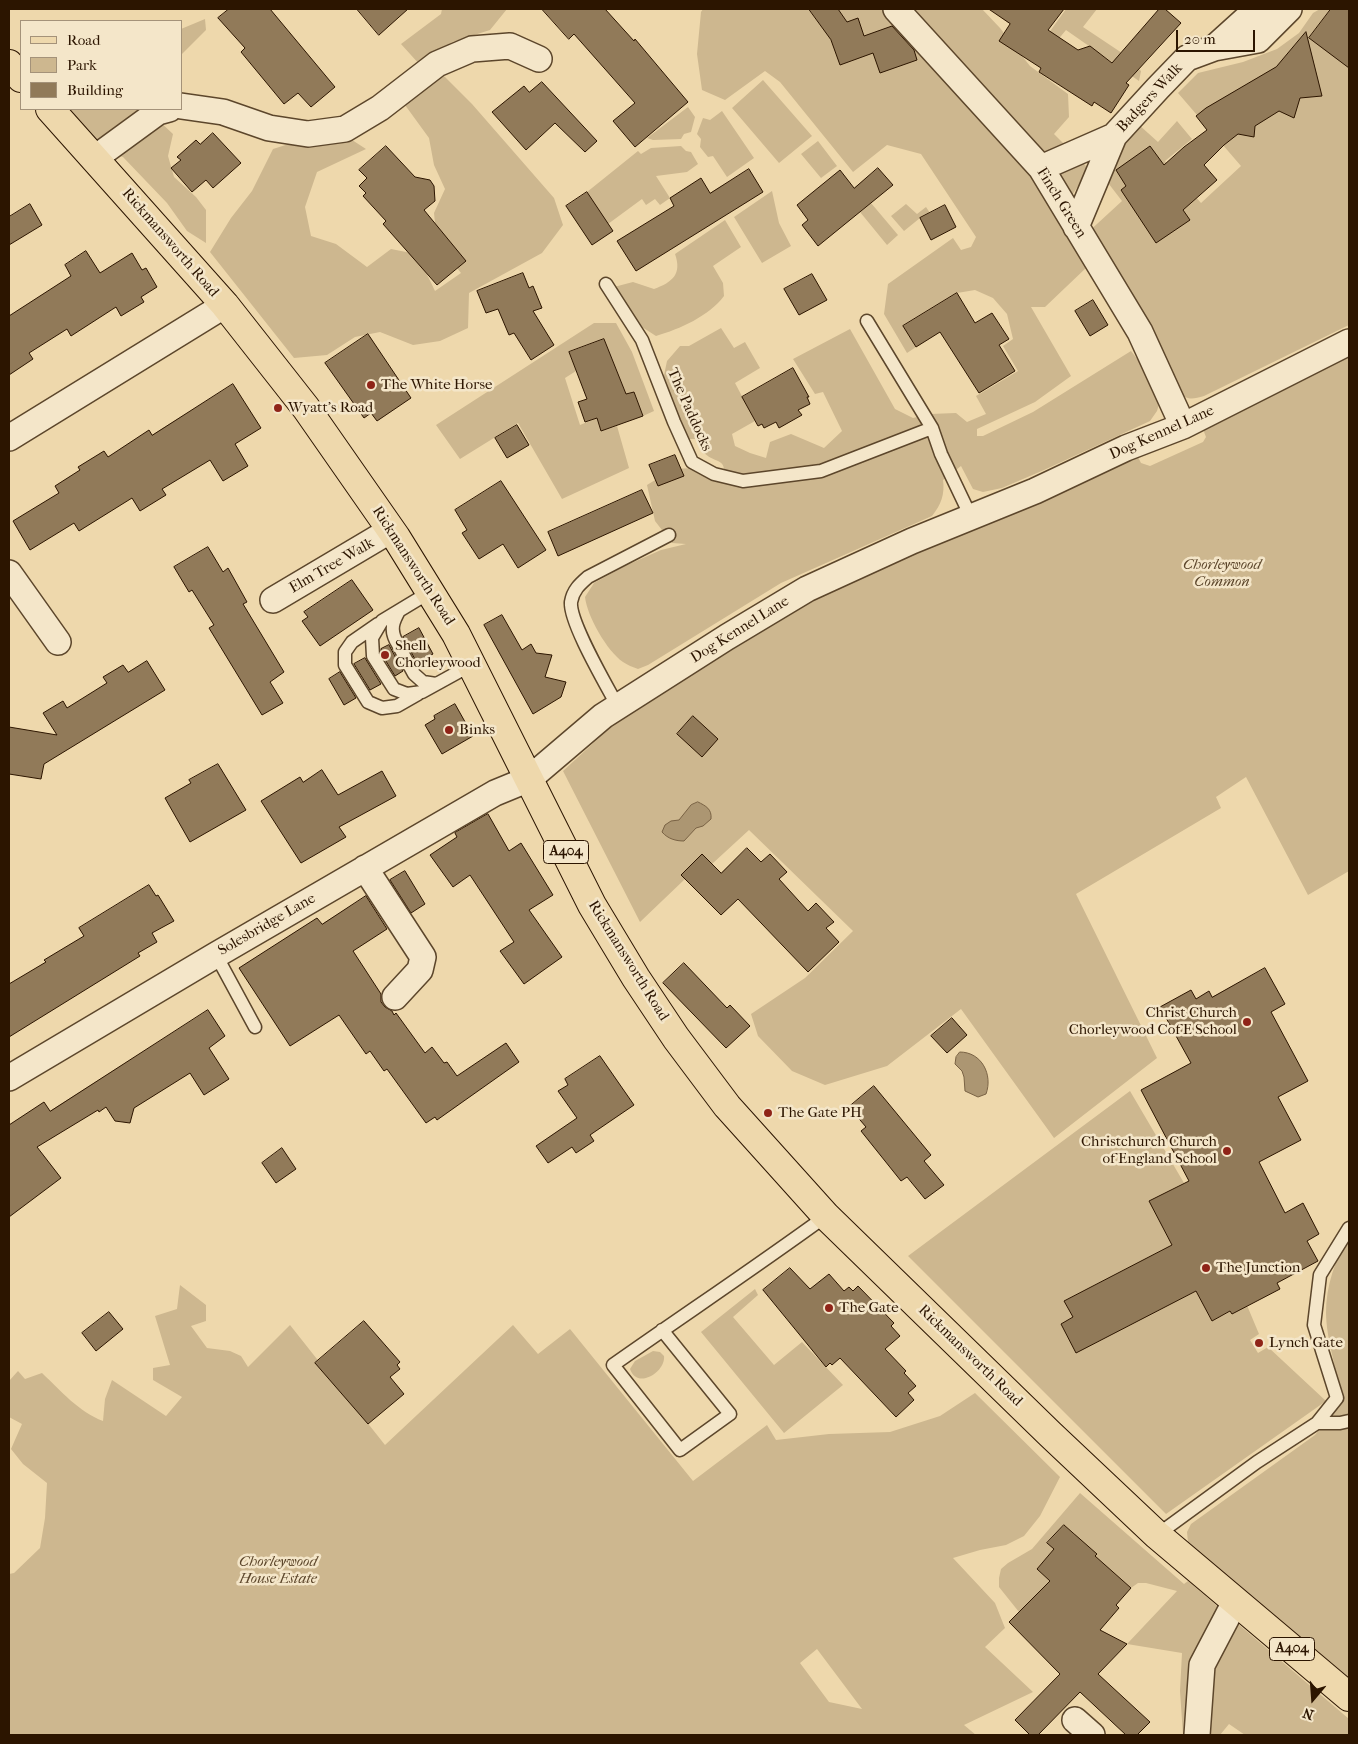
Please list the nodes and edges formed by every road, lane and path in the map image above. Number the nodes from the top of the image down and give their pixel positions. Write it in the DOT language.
graph roads {
  1 [pos="896,9"];
  2 [pos="1279,9"];
  3 [pos="1289,9"];
  4 [pos="1214,48"];
  5 [pos="539,59"];
  6 [pos="9,64"];
  7 [pos="20,77"];
  8 [pos="182,106"];
  9 [pos="51,110"];
  10 [pos="165,110"];
  11 [pos="1114,136"];
  12 [pos="95,158"];
  13 [pos="1041,168"];
  14 [pos="1076,227"];
  15 [pos="606,284"];
  16 [pos="225,305"];
  17 [pos="867,321"];
  18 [pos="1349,342"];
  19 [pos="1183,426"];
  20 [pos="932,428"];
  21 [pos="9,438"];
  22 [pos="971,517"];
  23 [pos="391,530"];
  24 [pos="669,535"];
  25 [pos="9,573"];
  26 [pos="430,592"];
  27 [pos="273,600"];
  28 [pos="400,610"];
  29 [pos="382,621"];
  30 [pos="58,642"];
  31 [pos="471,665"];
  32 [pos="436,684"];
  33 [pos="422,692"];
  34 [pos="618,707"];
  35 [pos="529,779"];
  36 [pos="365,868"];
  37 [pos="216,955"];
  38 [pos="395,997"];
  39 [pos="255,1027"];
  40 [pos="9,1078"];
  41 [pos="826,1216"];
  42 [pos="1349,1228"];
  43 [pos="662,1330"];
  44 [pos="1349,1421"];
  45 [pos="1317,1423"];
  46 [pos="1157,1535"];
  47 [pos="1235,1602"];
  48 [pos="1349,1697"];
  49 [pos="1197,1735"];
  1 -- 13 [label="street, Finch Green"];
  2 -- 4 [label="street, Badgers Walk"];
  3 -- 4 [label="street, Badgers Walk"];
  4 -- 11 [label="street, Badgers Walk"];
  5 -- 8 [label="street"];
  6 -- 7 [label="main road"];
  9 -- 12 [label="main road, Rickmansworth Road / A404"];
  10 -- 12 [label="street"];
  11 -- 13 [label="street, Badgers Walk"];
  11 -- 14 [label="street, Badgers Walk"];
  12 -- 16 [label="main road, Rickmansworth Road / A404"];
  13 -- 14 [label="street, Finch Green"];
  14 -- 19 [label="street, Finch Green"];
  15 -- 20 [label="lane, The Paddocks"];
  16 -- 21 [label="street"];
  16 -- 23 [label="main road, Rickmansworth Road / A404"];
  17 -- 20 [label="lane"];
  18 -- 19 [label="street, Dog Kennel Lane"];
  19 -- 22 [label="street, Dog Kennel Lane"];
  20 -- 22 [label="lane"];
  22 -- 34 [label="street, Dog Kennel Lane"];
  23 -- 26 [label="main road, Rickmansworth Road / A404"];
  23 -- 27 [label="street, Elm Tree Walk"];
  24 -- 34 [label="lane"];
  25 -- 30 [label="street"];
  26 -- 28 [label="lane"];
  26 -- 31 [label="main road, Rickmansworth Road / A404"];
  28 -- 29 [label="lane"];
  28 -- 32 [label="lane"];
  29 -- 33 [label="lane"];
  29 -- 33 [label="lane"];
  31 -- 32 [label="lane"];
  31 -- 35 [label="main road, Rickmansworth Road / A404"];
  32 -- 33 [label="lane"];
  34 -- 35 [label="street, Dog Kennel Lane"];
  35 -- 36 [label="street, Solesbridge Lane"];
  35 -- 41 [label="main road, Rickmansworth Road / A404"];
  36 -- 37 [label="street, Solesbridge Lane"];
  36 -- 38 [label="street"];
  37 -- 39 [label="lane"];
  37 -- 40 [label="street, Solesbridge Lane"];
  41 -- 43 [label="lane"];
  41 -- 46 [label="main road, Rickmansworth Road / A404"];
  42 -- 45 [label="lane"];
  43 -- 43 [label="lane"];
  44 -- 45 [label="lane"];
  45 -- 46 [label="lane"];
  46 -- 47 [label="main road, Rickmansworth Road / A404"];
  47 -- 48 [label="main road, Rickmansworth Road / A404"];
  47 -- 49 [label="street"];
}
